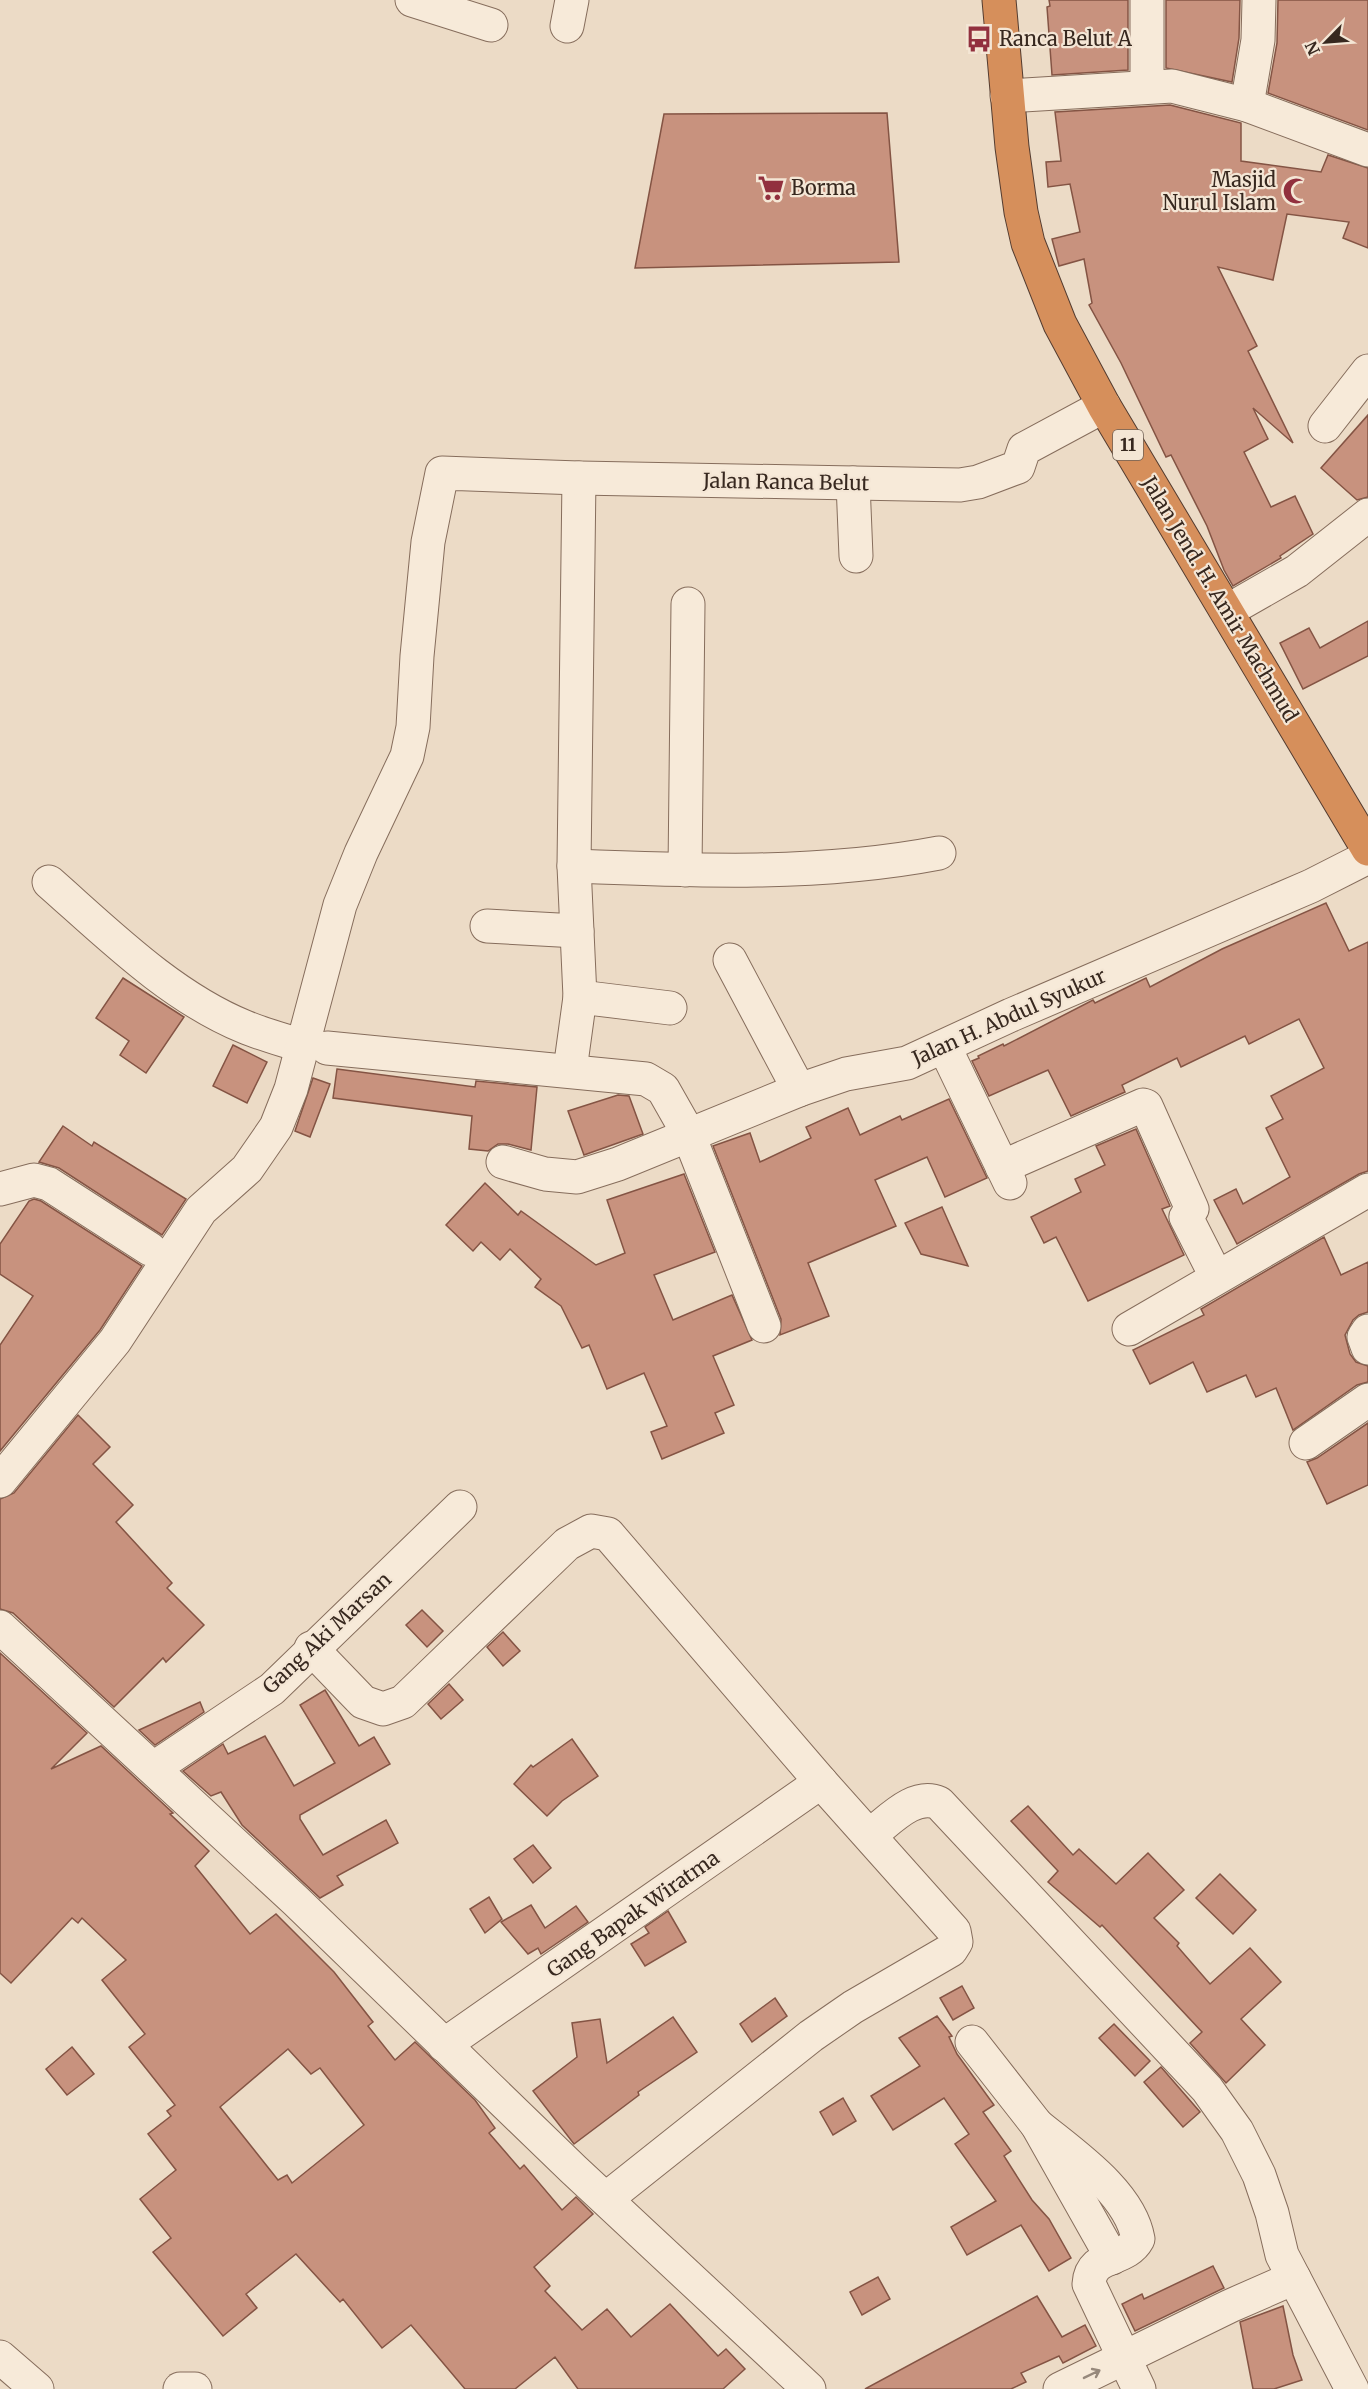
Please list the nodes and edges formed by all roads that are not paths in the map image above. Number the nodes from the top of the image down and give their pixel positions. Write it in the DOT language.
graph roads {
  1 [pos="412,0"];
  2 [pos="999,0"];
  3 [pos="1147,0"];
  4 [pos="1259,0"];
  5 [pos="491,25"];
  6 [pos="1147,85"];
  7 [pos="1007,96"];
  8 [pos="1247,105"];
  9 [pos="1368,150"];
  10 [pos="1368,370"];
  11 [pos="1104,406"];
  12 [pos="1325,426"];
  13 [pos="579,478"];
  14 [pos="853,483"];
  15 [pos="1368,515"];
  16 [pos="856,556"];
  17 [pos="688,604"];
  18 [pos="1227,611"];
  19 [pos="1368,849"];
  20 [pos="939,853"];
  21 [pos="1368,857"];
  22 [pos="574,866"];
  23 [pos="685,870"];
  24 [pos="49,882"];
  25 [pos="487,926"];
  26 [pos="577,931"];
  27 [pos="730,960"];
  28 [pos="580,997"];
  29 [pos="670,1008"];
  30 [pos="315,1047"];
  31 [pos="945,1048"];
  32 [pos="570,1070"];
  33 [pos="799,1090"];
  34 [pos="688,1133"];
  35 [pos="503,1162"];
  36 [pos="0,1189"];
  37 [pos="1368,1190"];
  38 [pos="150,1249"];
  39 [pos="1216,1276"];
  40 [pos="764,1326"];
  41 [pos="1129,1329"];
  42 [pos="1368,1331"];
  43 [pos="1368,1348"];
  44 [pos="1368,1400"];
  45 [pos="1306,1443"];
  46 [pos="0,1481"];
  47 [pos="460,1507"];
  48 [pos="0,1627"];
  49 [pos="311,1648"];
  50 [pos="154,1768"];
  51 [pos="821,1782"];
  52 [pos="870,1835"];
  53 [pos="972,2042"];
  54 [pos="444,2046"];
  55 [pos="606,2199"];
  56 [pos="1294,2278"];
  57 [pos="0,2357"];
  58 [pos="1124,2358"];
  59 [pos="37,2389"];
  60 [pos="180,2389"];
  61 [pos="195,2389"];
  62 [pos="809,2389"];
  63 [pos="1060,2389"];
  64 [pos="1138,2389"];
  65 [pos="1352,2389"];
  1 -- 5 [label="street"];
  2 -- 7 [label="highway, Jalan Jend. H. Amir Machmud / 11"];
  3 -- 6 [label="street"];
  4 -- 8 [label="street"];
  6 -- 7 [label="street"];
  6 -- 8 [label="street"];
  7 -- 11 [label="highway, Jalan Jend. H. Amir Machmud / 11"];
  8 -- 9 [label="street"];
  10 -- 12 [label="street"];
  11 -- 14 [label="street, Jalan Ranca Belut"];
  11 -- 18 [label="highway, Jalan Jend. H. Amir Machmud / 11"];
  13 -- 14 [label="street, Jalan Ranca Belut"];
  13 -- 22 [label="street"];
  13 -- 30 [label="street, Jalan Ranca Belut"];
  14 -- 16 [label="street"];
  15 -- 18 [label="street"];
  17 -- 23 [label="street"];
  18 -- 19 [label="highway, Jalan Jend. H. Amir Machmud / 11"];
  20 -- 23 [label="street"];
  21 -- 31 [label="street, Jalan H. Abdul Syukur"];
  22 -- 23 [label="street"];
  22 -- 26 [label="street"];
  24 -- 30 [label="street"];
  25 -- 26 [label="street"];
  26 -- 28 [label="street"];
  27 -- 33 [label="street"];
  28 -- 29 [label="street"];
  28 -- 32 [label="street"];
  30 -- 32 [label="street"];
  30 -- 46 [label="street"];
  31 -- 33 [label="street, Jalan H. Abdul Syukur"];
  31 -- 39 [label="street"];
  32 -- 34 [label="street"];
  33 -- 34 [label="street, Jalan H. Abdul Syukur"];
  34 -- 35 [label="street, Jalan H. Abdul Syukur"];
  34 -- 40 [label="street"];
  36 -- 38 [label="street"];
  37 -- 39 [label="street"];
  39 -- 41 [label="street"];
  42 -- 43 [label="street"];
  44 -- 45 [label="street"];
  47 -- 49 [label="street, Gang Aki Marsan"];
  48 -- 50 [label="street"];
  49 -- 50 [label="street, Gang Aki Marsan"];
  49 -- 51 [label="street"];
  50 -- 54 [label="street"];
  51 -- 52 [label="street"];
  51 -- 54 [label="street, Gang Bapak Wiratma"];
  52 -- 55 [label="street"];
  52 -- 56 [label="street"];
  53 -- 58 [label="street"];
  54 -- 55 [label="street"];
  55 -- 62 [label="street"];
  56 -- 58 [label="street"];
  56 -- 65 [label="street"];
  57 -- 59 [label="street"];
  63 -- 58 [label="street, one-way"];
  58 -- 64 [label="street"];
  60 -- 61 [label="street"];
}
